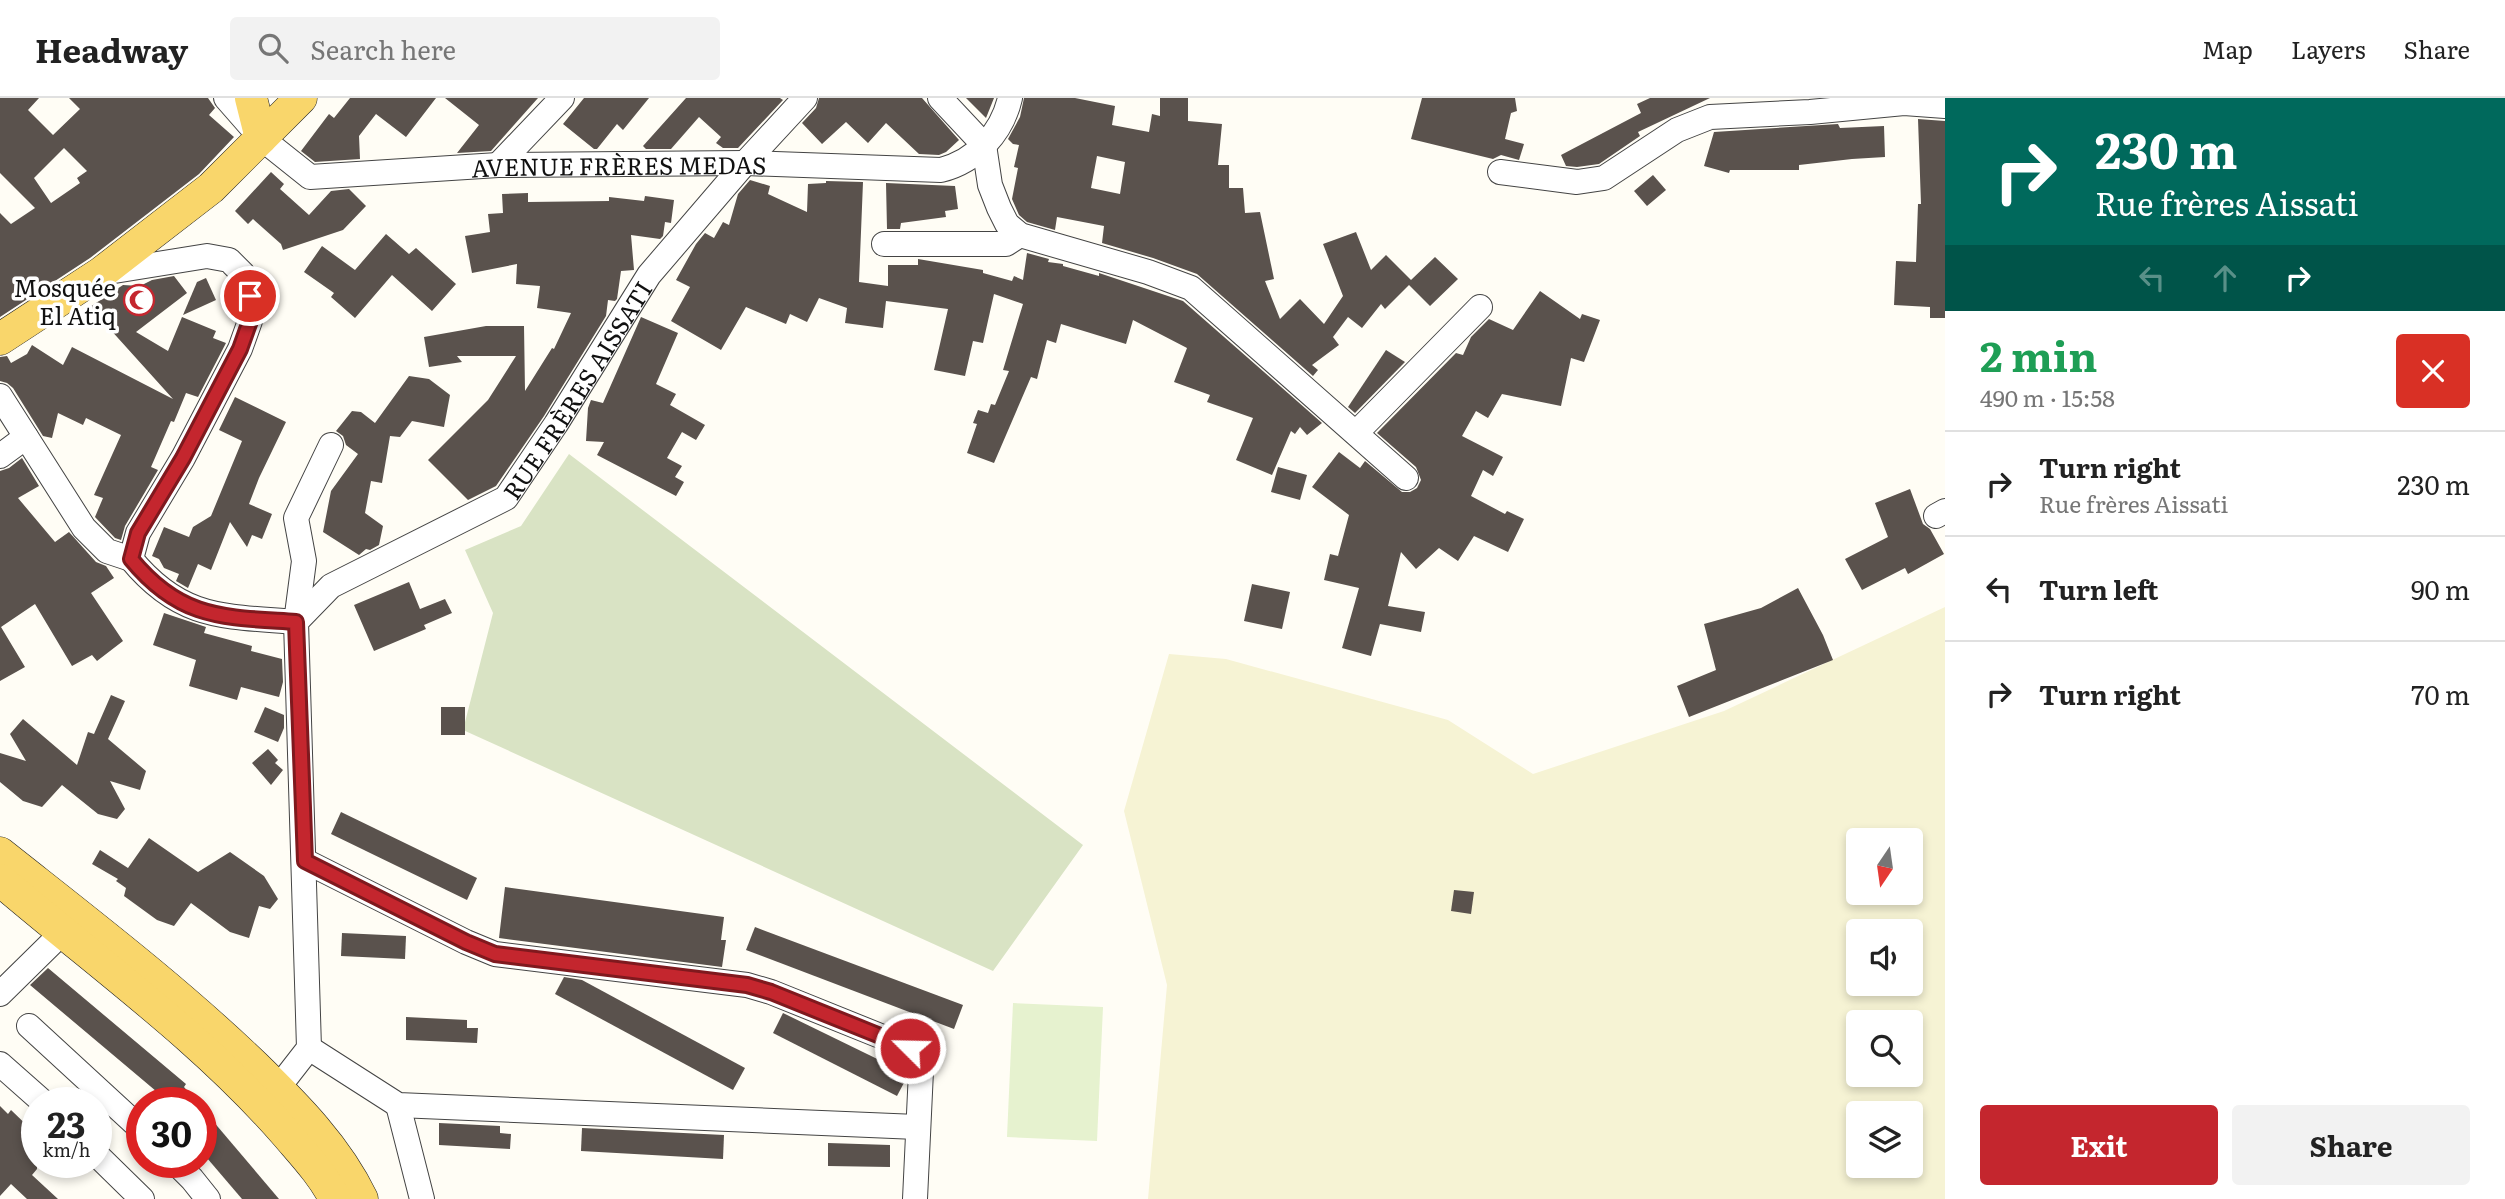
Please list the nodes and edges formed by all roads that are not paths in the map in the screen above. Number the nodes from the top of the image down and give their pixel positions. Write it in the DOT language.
graph roads {
  1 [pos="226,98"];
  2 [pos="251,98"];
  3 [pos="301,98"];
  4 [pos="562,98"];
  5 [pos="805,98"];
  6 [pos="940,98"];
  7 [pos="1010,98"];
  8 [pos="1945,106"];
  9 [pos="1710,107"];
  10 [pos="261,138"];
  11 [pos="984,145"];
  12 [pos="745,163"];
  13 [pos="498,165"];
  14 [pos="1500,173"];
  15 [pos="1020,235"];
  16 [pos="884,244"];
  17 [pos="101,273"];
  18 [pos="1480,307"];
  19 [pos="0,340"];
  20 [pos="0,396"];
  21 [pos="1356,433"];
  22 [pos="26,437"];
  23 [pos="331,445"];
  24 [pos="0,456"];
  25 [pos="1406,478"];
  26 [pos="131,559"];
  27 [pos="296,622"];
  28 [pos="0,853"];
  29 [pos="305,861"];
  30 [pos="0,880"];
  31 [pos="62,933"];
  32 [pos="0,994"];
  33 [pos="29,1026"];
  34 [pos="309,1048"];
  35 [pos="0,1064"];
  36 [pos="26,1087"];
  37 [pos="270,1098"];
  38 [pos="398,1105"];
  39 [pos="126,1115"];
  40 [pos="917,1127"];
  41 [pos="112,1170"];
  42 [pos="191,1178"];
  43 [pos="142,1199"];
  44 [pos="208,1199"];
  45 [pos="335,1199"];
  46 [pos="362,1199"];
  47 [pos="422,1199"];
  48 [pos="915,1199"];
  1 -- 10 [label="street, AVENUE FRÈRES MEDAS"];
  2 -- 10 [label="main road"];
  3 -- 10 [label="main road"];
  4 -- 13 [label="street"];
  5 -- 12 [label="street, RUE FRÈRES AISSATI"];
  6 -- 11 [label="street"];
  7 -- 11 [label="street, AVENUE FRÈRES MEDAS"];
  8 -- 9 [label="street"];
  9 -- 14 [label="street"];
  10 -- 13 [label="street, AVENUE FRÈRES MEDAS"];
  10 -- 17 [label="main road"];
  11 -- 12 [label="street, AVENUE FRÈRES MEDAS"];
  11 -- 15 [label="street"];
  12 -- 13 [label="street, AVENUE FRÈRES MEDAS"];
  12 -- 27 [label="street, RUE FRÈRES AISSATI"];
  15 -- 16 [label="street"];
  15 -- 21 [label="street"];
  17 -- 19 [label="main road"];
  17 -- 26 [label="street"];
  18 -- 21 [label="street"];
  20 -- 22 [label="street"];
  21 -- 25 [label="street"];
  22 -- 24 [label="street"];
  22 -- 26 [label="street"];
  23 -- 27 [label="street"];
  26 -- 27 [label="street"];
  27 -- 29 [label="street"];
  28 -- 37 [label="main road"];
  29 -- 34 [label="street"];
  29 -- 40 [label="street"];
  30 -- 31 [label="main road"];
  31 -- 32 [label="street"];
  31 -- 37 [label="main road"];
  33 -- 39 [label="street"];
  34 -- 37 [label="street"];
  34 -- 38 [label="street"];
  35 -- 36 [label="street"];
  37 -- 45 [label="main road"];
  37 -- 46 [label="main road"];
  38 -- 40 [label="street"];
  38 -- 47 [label="street"];
  40 -- 48 [label="street"];
  41 -- 43 [label="street"];
  42 -- 44 [label="street"];
}
